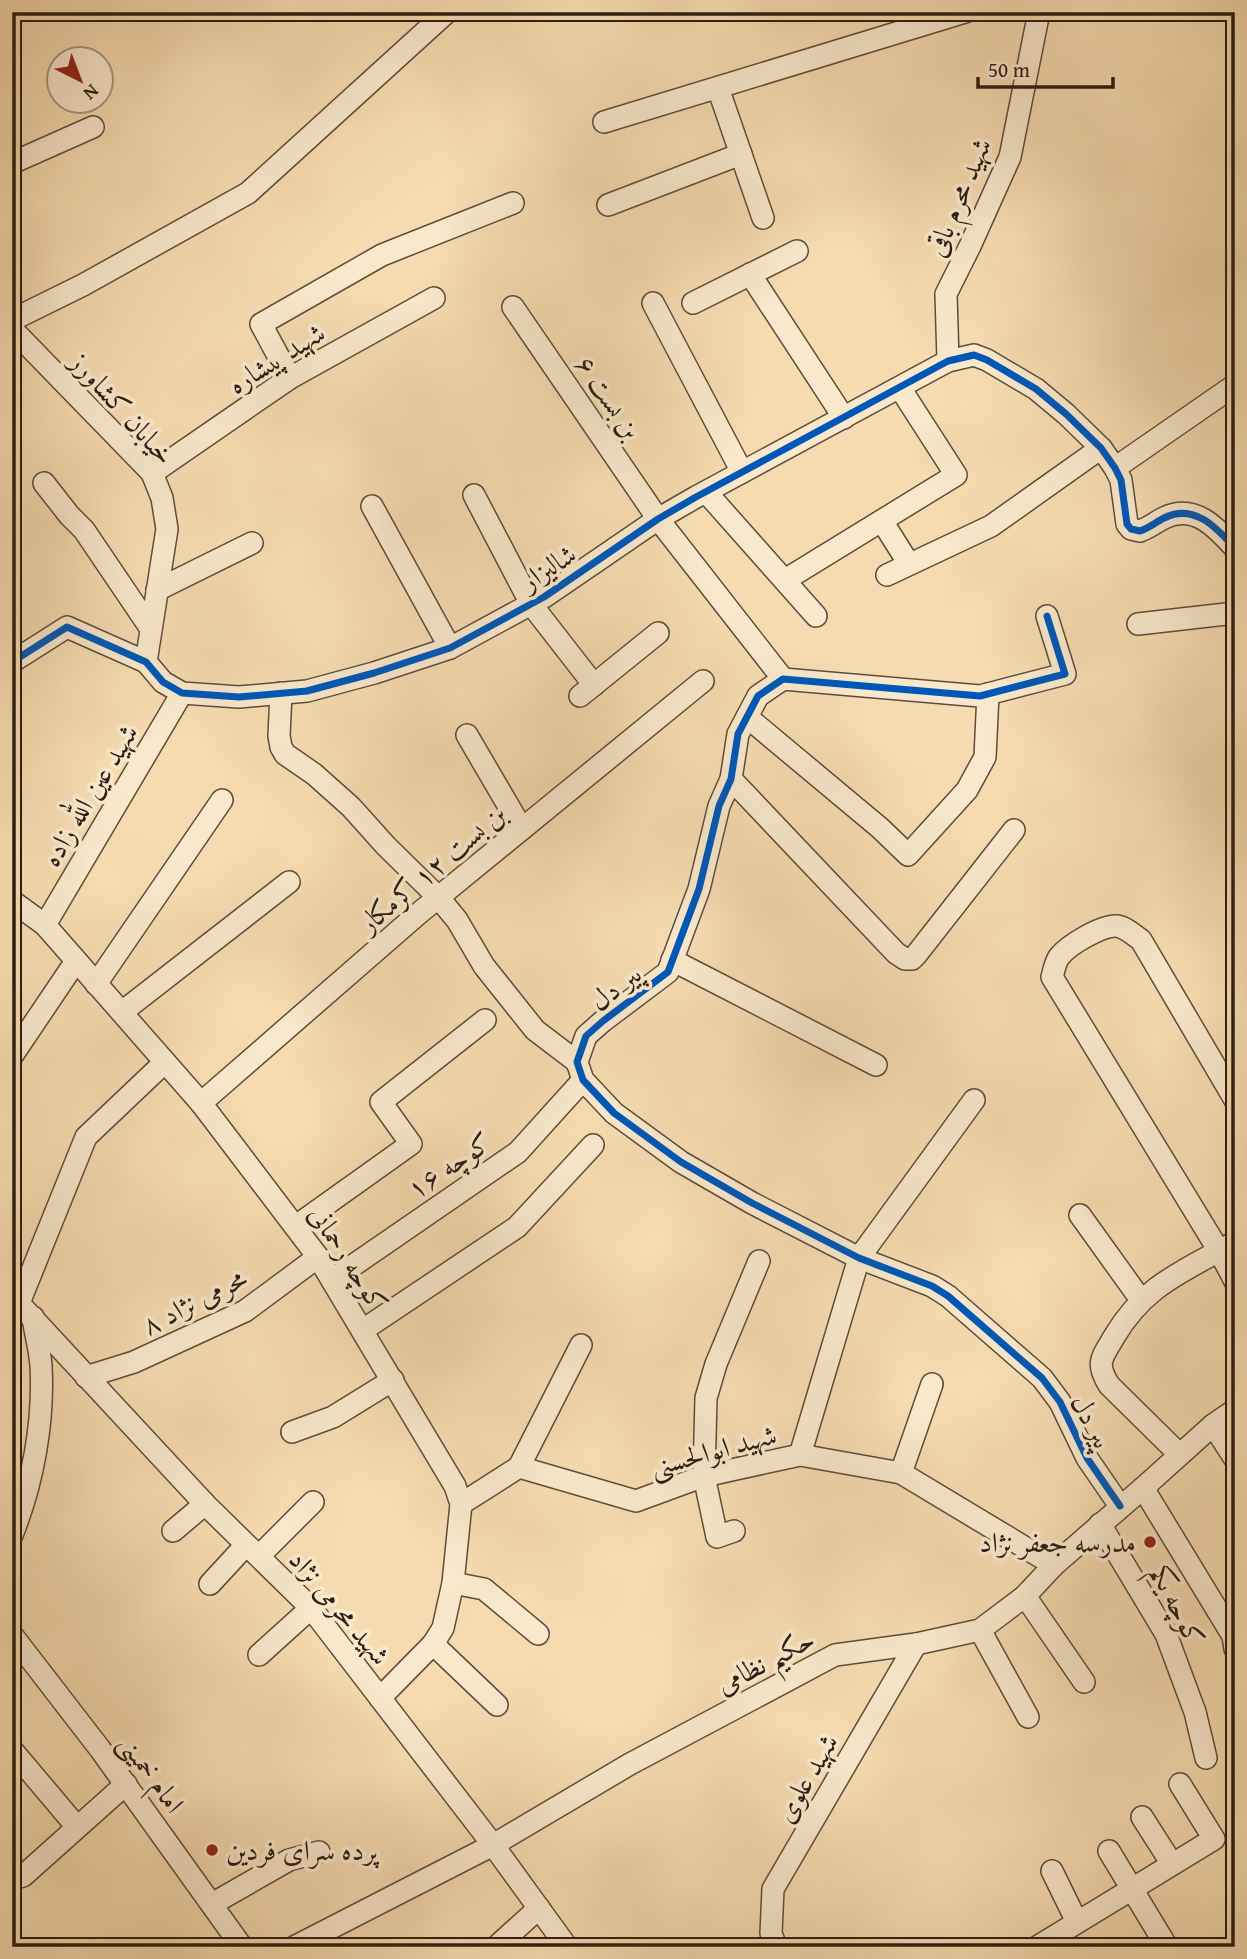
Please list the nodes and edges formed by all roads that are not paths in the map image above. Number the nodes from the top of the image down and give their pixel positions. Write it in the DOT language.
graph roads {
  1 [pos="447,12"];
  2 [pos="965,12"];
  3 [pos="1039,12"];
  4 [pos="718,88"];
  5 [pos="604,122"];
  6 [pos="93,127"];
  7 [pos="741,154"];
  8 [pos="12,163"];
  9 [pos="513,203"];
  10 [pos="608,205"];
  11 [pos="763,218"];
  12 [pos="797,251"];
  13 [pos="750,275"];
  14 [pos="434,299"];
  15 [pos="653,303"];
  16 [pos="692,303"];
  17 [pos="513,307"];
  18 [pos="12,320"];
  19 [pos="12,329"];
  20 [pos="948,361"];
  21 [pos="290,378"];
  22 [pos="1235,385"];
  23 [pos="900,388"];
  24 [pos="844,418"];
  25 [pos="1101,448"];
  26 [pos="1115,468"];
  27 [pos="742,472"];
  28 [pos="152,473"];
  29 [pos="44,483"];
  30 [pos="706,492"];
  31 [pos="474,495"];
  32 [pos="372,506"];
  33 [pos="659,519"];
  34 [pos="882,521"];
  35 [pos="252,543"];
  36 [pos="1235,548"];
  37 [pos="909,564"];
  38 [pos="887,575"];
  39 [pos="785,580"];
  40 [pos="157,590"];
  41 [pos="531,604"];
  42 [pos="1235,613"];
  43 [pos="816,616"];
  44 [pos="1047,616"];
  45 [pos="1138,624"];
  46 [pos="151,629"];
  47 [pos="658,633"];
  48 [pos="450,648"];
  49 [pos="12,662"];
  50 [pos="146,662"];
  51 [pos="783,679"];
  52 [pos="703,681"];
  53 [pos="182,693"];
  54 [pos="281,693"];
  55 [pos="988,694"];
  56 [pos="747,717"];
  57 [pos="467,735"];
  58 [pos="731,779"];
  59 [pos="222,800"];
  60 [pos="522,829"];
  61 [pos="1014,830"];
  62 [pos="289,882"];
  63 [pos="438,897"];
  64 [pos="12,901"];
  65 [pos="45,925"];
  66 [pos="672,960"];
  67 [pos="76,961"];
  68 [pos="96,984"];
  69 [pos="122,1012"];
  70 [pos="485,1020"];
  71 [pos="12,1056"];
  72 [pos="165,1062"];
  73 [pos="876,1065"];
  74 [pos="580,1071"];
  75 [pos="974,1100"];
  76 [pos="1235,1100"];
  77 [pos="201,1103"];
  78 [pos="593,1146"];
  79 [pos="1080,1215"];
  80 [pos="296,1226"];
  81 [pos="1227,1246"];
  82 [pos="318,1257"];
  83 [pos="859,1258"];
  84 [pos="759,1261"];
  85 [pos="332,1280"];
  86 [pos="1235,1281"];
  87 [pos="1141,1300"];
  88 [pos="21,1305"];
  89 [pos="363,1331"];
  90 [pos="581,1345"];
  91 [pos="86,1377"];
  92 [pos="393,1380"];
  93 [pos="932,1384"];
  94 [pos="1235,1410"];
  95 [pos="1213,1424"];
  96 [pos="292,1432"];
  97 [pos="1179,1454"];
  98 [pos="800,1455"];
  99 [pos="1235,1459"];
  100 [pos="519,1467"];
  101 [pos="901,1473"];
  102 [pos="704,1476"];
  103 [pos="1143,1488"];
  104 [pos="313,1502"];
  105 [pos="205,1504"];
  106 [pos="461,1504"];
  107 [pos="1121,1506"];
  108 [pos="1100,1524"];
  109 [pos="173,1531"];
  110 [pos="734,1531"];
  111 [pos="12,1535"];
  112 [pos="253,1550"];
  113 [pos="1054,1565"];
  114 [pos="453,1583"];
  115 [pos="210,1584"];
  116 [pos="1026,1595"];
  117 [pos="312,1608"];
  118 [pos="980,1630"];
  119 [pos="12,1634"];
  120 [pos="538,1634"];
  121 [pos="433,1644"];
  122 [pos="916,1644"];
  123 [pos="1235,1649"];
  124 [pos="259,1655"];
  125 [pos="1084,1682"];
  126 [pos="380,1698"];
  127 [pos="497,1705"];
  128 [pos="1028,1717"];
  129 [pos="12,1750"];
  130 [pos="1206,1758"];
  131 [pos="126,1784"];
  132 [pos="1180,1784"];
  133 [pos="1142,1817"];
  134 [pos="77,1828"];
  135 [pos="493,1844"];
  136 [pos="1109,1851"];
  137 [pos="319,1852"];
  138 [pos="1172,1864"];
  139 [pos="1052,1871"];
  140 [pos="12,1879"];
  141 [pos="1132,1889"];
  142 [pos="212,1904"];
  143 [pos="539,1908"];
  144 [pos="1077,1922"];
  145 [pos="243,1947"];
  146 [pos="294,1947"];
  147 [pos="496,1947"];
  148 [pos="567,1947"];
  149 [pos="776,1947"];
  150 [pos="1037,1947"];
  151 [pos="1167,1947"];
  1 -- 18 [label="street"];
  2 -- 4 [label="street"];
  3 -- 20 [label="street, شهید محرم باقی"];
  4 -- 5 [label="street"];
  4 -- 7 [label="street"];
  6 -- 8 [label="street"];
  7 -- 10 [label="street"];
  7 -- 11 [label="street"];
  9 -- 21 [label="street"];
  12 -- 13 [label="street"];
  13 -- 16 [label="street"];
  13 -- 24 [label="street"];
  14 -- 21 [label="street, شهید پیشاره"];
  15 -- 27 [label="street"];
  17 -- 33 [label="street, بن بست ۶"];
  19 -- 28 [label="street, خیابان کشاورز"];
  20 -- 23 [label="street, شالیزار"];
  20 -- 25 [label="street"];
  21 -- 28 [label="street, شهید پیشاره"];
  22 -- 26 [label="street"];
  23 -- 24 [label="street, شالیزار"];
  23 -- 34 [label="street"];
  24 -- 27 [label="street, شالیزار"];
  25 -- 26 [label="street"];
  25 -- 37 [label="street"];
  26 -- 36 [label="street"];
  27 -- 30 [label="street, شالیزار"];
  28 -- 40 [label="street, خیابان کشاورز"];
  29 -- 46 [label="street"];
  30 -- 33 [label="street, شالیزار"];
  30 -- 39 [label="street"];
  31 -- 41 [label="street"];
  32 -- 48 [label="street"];
  33 -- 41 [label="street, شالیزار"];
  33 -- 51 [label="street, بن بست ۶"];
  34 -- 37 [label="street"];
  34 -- 39 [label="street"];
  35 -- 40 [label="street"];
  37 -- 38 [label="street"];
  39 -- 43 [label="street"];
  40 -- 46 [label="street, خیابان کشاورز"];
  41 -- 47 [label="street"];
  41 -- 48 [label="street, شالیزار"];
  42 -- 45 [label="street"];
  44 -- 55 [label="street"];
  46 -- 50 [label="street, خیابان کشاورز"];
  48 -- 54 [label="street, شالیزار"];
  49 -- 50 [label="street"];
  50 -- 53 [label="street"];
  51 -- 55 [label="street"];
  51 -- 56 [label="street, پیر دل"];
  52 -- 60 [label="street, بن بست ۱۲ کرمکار"];
  53 -- 54 [label="street, شالیزار"];
  53 -- 65 [label="street, شهید عین الله زاده"];
  54 -- 63 [label="street"];
  55 -- 56 [label="street"];
  56 -- 58 [label="street, پیر دل"];
  57 -- 60 [label="street"];
  58 -- 61 [label="street"];
  58 -- 66 [label="street, پیر دل"];
  59 -- 68 [label="street"];
  60 -- 63 [label="street, بن بست ۱۲ کرمکار"];
  62 -- 69 [label="street"];
  63 -- 74 [label="street"];
  63 -- 77 [label="street, بن بست ۱۲ کرمکار"];
  64 -- 65 [label="street, کوچه رحمانی"];
  65 -- 67 [label="street, کوچه رحمانی"];
  66 -- 73 [label="street"];
  66 -- 74 [label="street, پیر دل"];
  67 -- 68 [label="street, کوچه رحمانی"];
  67 -- 71 [label="street"];
  68 -- 69 [label="street, کوچه رحمانی"];
  69 -- 72 [label="street, کوچه رحمانی"];
  70 -- 80 [label="street"];
  72 -- 77 [label="street, کوچه رحمانی"];
  72 -- 88 [label="street"];
  74 -- 83 [label="street, پیر دل"];
  74 -- 85 [label="street, کوچه ۱۶"];
  75 -- 83 [label="street"];
  76 -- 81 [label="street"];
  77 -- 80 [label="street, کوچه رحمانی"];
  78 -- 89 [label="street"];
  79 -- 87 [label="street"];
  80 -- 82 [label="street, کوچه رحمانی"];
  81 -- 86 [label="street"];
  81 -- 87 [label="street"];
  82 -- 85 [label="street, کوچه رحمانی"];
  82 -- 91 [label="street, محرمی نژاد ۸"];
  83 -- 98 [label="street"];
  83 -- 107 [label="street, پیر دل"];
  84 -- 102 [label="street"];
  85 -- 89 [label="street, کوچه رحمانی"];
  87 -- 97 [label="street"];
  88 -- 91 [label="street, شهید محرمی نژاد"];
  88 -- 111 [label="street"];
  89 -- 92 [label="street, کوچه رحمانی"];
  90 -- 100 [label="street"];
  91 -- 105 [label="street, شهید محرمی نژاد"];
  92 -- 96 [label="street"];
  92 -- 106 [label="street, کوچه رحمانی"];
  93 -- 101 [label="street"];
  94 -- 95 [label="street, حکیم نظامی"];
  95 -- 97 [label="street, حکیم نظامی"];
  95 -- 99 [label="street"];
  97 -- 103 [label="street, حکیم نظامی"];
  98 -- 101 [label="street, شهید ابوالحسنی"];
  98 -- 102 [label="street, شهید ابوالحسنی"];
  100 -- 102 [label="street, شهید ابوالحسنی"];
  100 -- 106 [label="street"];
  101 -- 113 [label="street, شهید ابوالحسنی"];
  102 -- 110 [label="street"];
  103 -- 107 [label="street, حکیم نظامی"];
  103 -- 123 [label="street"];
  104 -- 112 [label="street"];
  105 -- 109 [label="street"];
  105 -- 112 [label="street, شهید محرمی نژاد"];
  106 -- 114 [label="street, کوچه رحمانی"];
  107 -- 108 [label="street, حکیم نظامی"];
  108 -- 113 [label="street, حکیم نظامی"];
  108 -- 130 [label="street, کوچه یکم"];
  112 -- 115 [label="street"];
  112 -- 117 [label="street, شهید محرمی نژاد"];
  113 -- 116 [label="street, حکیم نظامی"];
  114 -- 120 [label="street"];
  114 -- 121 [label="street, کوچه رحمانی"];
  116 -- 118 [label="street, حکیم نظامی"];
  116 -- 125 [label="street"];
  117 -- 124 [label="street"];
  117 -- 126 [label="street, شهید محرمی نژاد"];
  118 -- 122 [label="street, حکیم نظامی"];
  118 -- 128 [label="street"];
  119 -- 131 [label="street, امام خمینی"];
  121 -- 126 [label="street, کوچه رحمانی"];
  121 -- 127 [label="street"];
  122 -- 135 [label="street, حکیم نظامی"];
  122 -- 149 [label="street, شهید علوی"];
  126 -- 135 [label="street, شهید محرمی نژاد"];
  129 -- 134 [label="street"];
  131 -- 134 [label="street"];
  131 -- 142 [label="street, امام خمینی"];
  132 -- 138 [label="street"];
  133 -- 138 [label="street"];
  134 -- 140 [label="street"];
  135 -- 143 [label="street, شهید محرمی نژاد"];
  135 -- 146 [label="street, حکیم نظامی"];
  136 -- 141 [label="street"];
  137 -- 142 [label="street"];
  138 -- 141 [label="street"];
  139 -- 144 [label="street"];
  141 -- 144 [label="street"];
  141 -- 151 [label="street"];
  142 -- 145 [label="street, امام خمینی"];
  143 -- 147 [label="street"];
  143 -- 148 [label="street, شهید محرمی نژاد"];
  144 -- 150 [label="street"];
}
